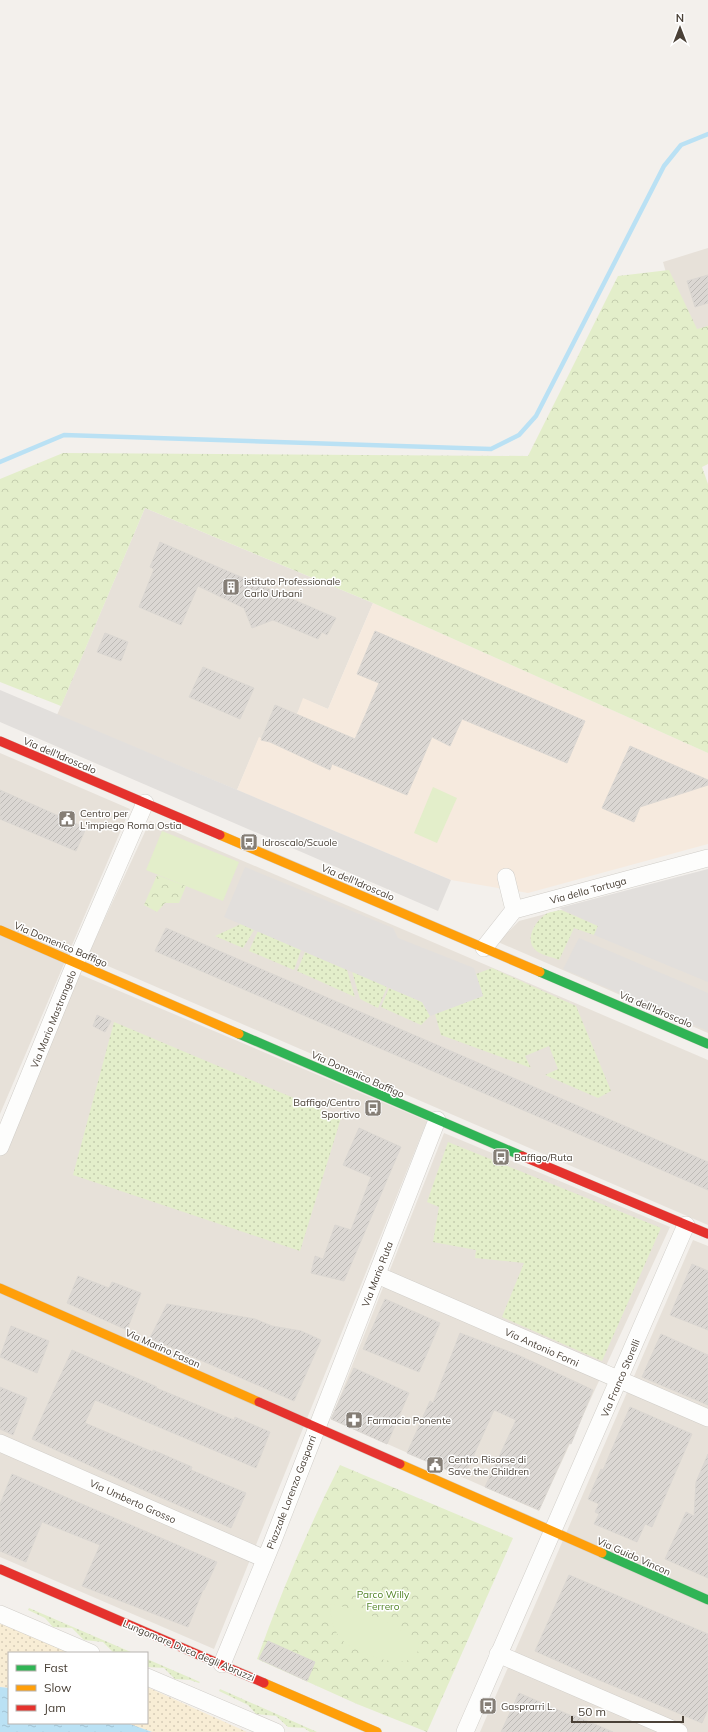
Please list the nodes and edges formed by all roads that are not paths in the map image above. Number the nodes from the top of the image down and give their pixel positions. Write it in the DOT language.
graph roads {
  1 [pos="0,741"];
  2 [pos="145,803"];
  3 [pos="708,858"];
  4 [pos="506,877"];
  5 [pos="514,910"];
  6 [pos="0,930"];
  7 [pos="484,948"];
  8 [pos="76,962"];
  9 [pos="708,1044"];
  10 [pos="437,1120"];
  11 [pos="0,1148"];
  12 [pos="686,1225"];
  13 [pos="708,1234"];
  14 [pos="377,1275"];
  15 [pos="0,1288"];
  16 [pos="619,1381"];
  17 [pos="708,1418"];
  18 [pos="316,1427"];
  19 [pos="0,1443"];
  20 [pos="552,1531"];
  21 [pos="265,1559"];
  22 [pos="0,1570"];
  23 [pos="708,1600"];
  24 [pos="0,1614"];
  25 [pos="89,1652"];
  26 [pos="498,1654"];
  27 [pos="222,1664"];
  28 [pos="148,1677"];
  29 [pos="276,1732"];
  30 [pos="377,1732"];
  31 [pos="465,1732"];
  32 [pos="679,1732"];
  1 -- 2 [label="street, Via dell'Idroscalo"];
  2 -- 7 [label="street, Via dell'Idroscalo"];
  2 -- 8 [label="street, Via Mario Mastrangelo"];
  3 -- 5 [label="street, Via della Tortuga"];
  4 -- 5 [label="street"];
  5 -- 7 [label="street"];
  6 -- 8 [label="street, Via Domenico Baffigo"];
  7 -- 9 [label="street, Via dell'Idroscalo"];
  8 -- 10 [label="street, Via Domenico Baffigo"];
  8 -- 11 [label="street, Via Mario Mastrangelo"];
  10 -- 12 [label="street, Via Domenico Baffigo"];
  10 -- 14 [label="street, Via Mario Ruta"];
  12 -- 13 [label="street, Via Domenico Baffigo"];
  12 -- 16 [label="street, Via Franco Storelli"];
  14 -- 16 [label="street, Via Antonio Forni"];
  14 -- 18 [label="street, Via Mario Ruta"];
  15 -- 18 [label="street, Via Marino Fasan"];
  16 -- 17 [label="street, Via Antonio Forni"];
  16 -- 20 [label="street, Via Franco Storelli"];
  18 -- 20 [label="street, Piazzale Lorenzo Gasparri"];
  18 -- 21 [label="street, Piazzale Lorenzo Gasparri"];
  19 -- 21 [label="street, Via Umberto Grosso"];
  20 -- 23 [label="street, Via Guido Vincon"];
  20 -- 26 [label="street"];
  21 -- 27 [label="street, Piazzale Lorenzo Gasparri"];
  22 -- 27 [label="street, Lungomare Duca degli Abruzzi"];
  24 -- 25 [label="street"];
  26 -- 31 [label="street"];
  26 -- 32 [label="street"];
  27 -- 30 [label="street, Lungomare Duca degli Abruzzi"];
  28 -- 29 [label="street"];
}
